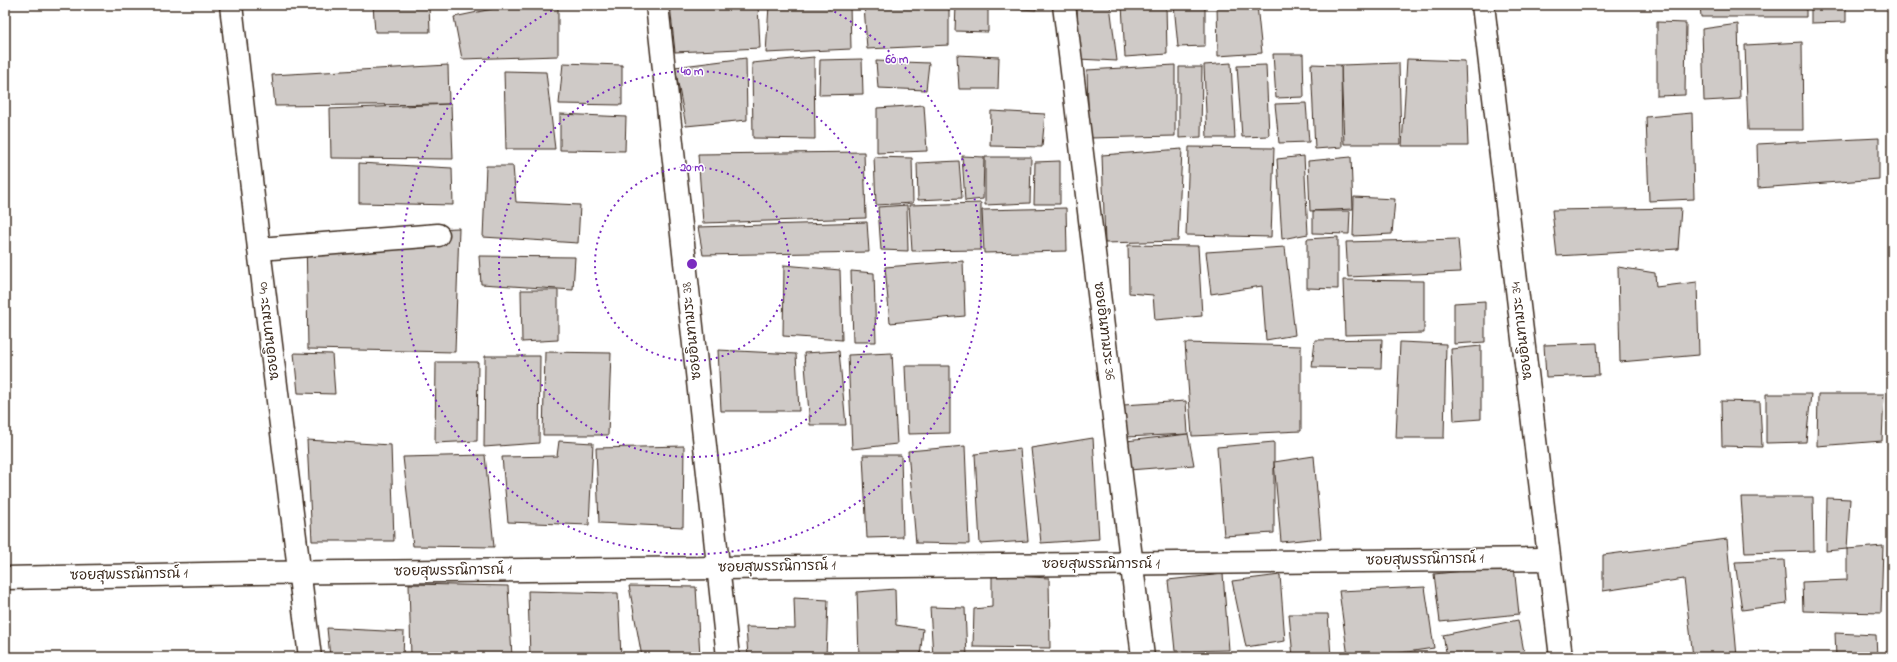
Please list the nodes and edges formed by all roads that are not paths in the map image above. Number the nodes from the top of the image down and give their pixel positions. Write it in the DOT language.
graph roads {
  1 [pos="231,5"];
  2 [pos="657,5"];
  3 [pos="1064,5"];
  4 [pos="1483,5"];
  5 [pos="438,235"];
  6 [pos="259,249"];
  7 [pos="1549,559"];
  8 [pos="1132,564"];
  9 [pos="718,567"];
  10 [pos="299,572"];
  11 [pos="5,578"];
  12 [pos="310,657"];
  13 [pos="728,657"];
  14 [pos="1143,657"];
  15 [pos="1561,657"];
  1 -- 6 [label="street, ซอยอินทามระ 40"];
  2 -- 9 [label="street, ซอยอินทามระ 38"];
  3 -- 8 [label="street, ซอยอินทามระ 36"];
  4 -- 7 [label="street, ซอยอินทามระ 34"];
  5 -- 6 [label="street"];
  6 -- 10 [label="street, ซอยอินทามระ 40"];
  7 -- 8 [label="street, ซอยสุพรรณิการณ์ 1"];
  7 -- 15 [label="street, ซอยอินทามระ 34"];
  8 -- 9 [label="street, ซอยสุพรรณิการณ์ 1"];
  8 -- 14 [label="street, ซอยอินทามระ 36"];
  9 -- 10 [label="street, ซอยสุพรรณิการณ์ 1"];
  9 -- 13 [label="street, ซอยอินทามระ 38"];
  10 -- 11 [label="street, ซอยสุพรรณิการณ์ 1"];
  10 -- 12 [label="street, ซอยอินทามระ 40"];
}
